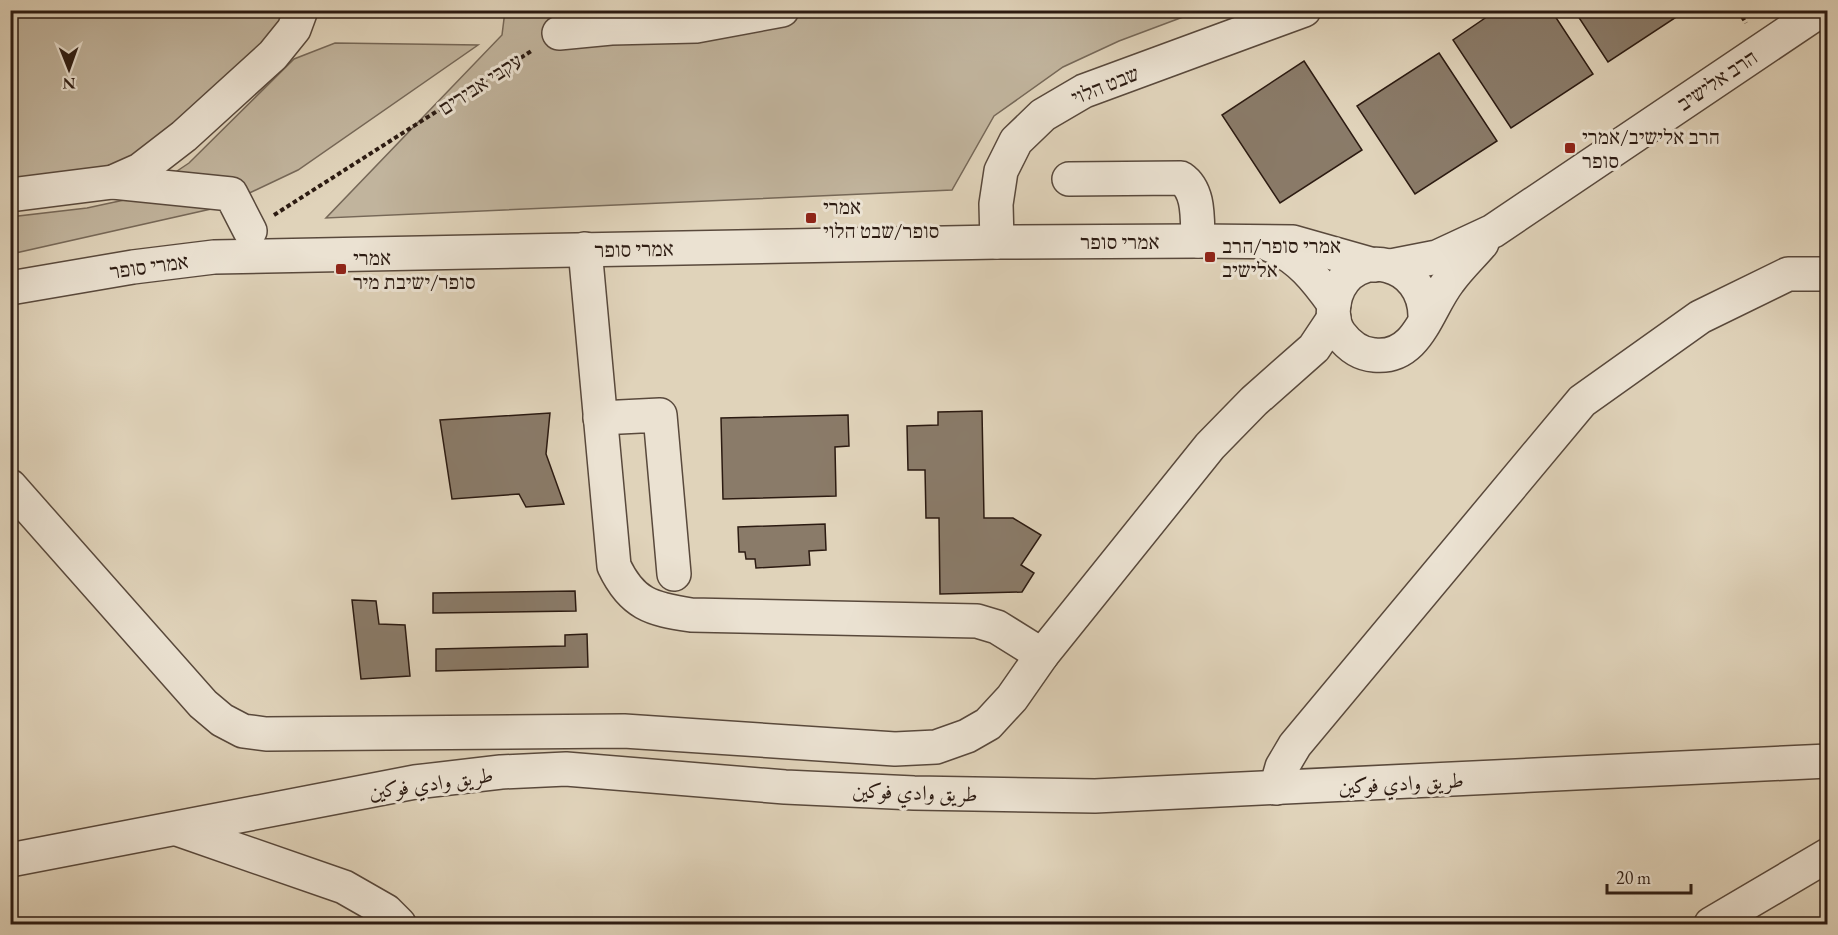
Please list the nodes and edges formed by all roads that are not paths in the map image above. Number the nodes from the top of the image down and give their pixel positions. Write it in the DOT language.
graph roads {
  1 [pos="301,10"];
  2 [pos="782,10"];
  3 [pos="1304,10"];
  4 [pos="1821,10"];
  5 [pos="559,33"];
  6 [pos="1069,179"];
  7 [pos="112,182"];
  8 [pos="10,195"];
  9 [pos="250,231"];
  10 [pos="1494,231"];
  11 [pos="1198,241"];
  12 [pos="997,242"];
  13 [pos="1260,242"];
  14 [pos="585,249"];
  15 [pos="1383,265"];
  16 [pos="1827,274"];
  17 [pos="10,288"];
  18 [pos="1334,311"];
  19 [pos="1425,319"];
  20 [pos="1367,354"];
  21 [pos="1274,384"];
  22 [pos="600,418"];
  23 [pos="10,486"];
  24 [pos="674,574"];
  25 [pos="1042,656"];
  26 [pos="1827,760"];
  27 [pos="1276,788"];
  28 [pos="176,828"];
  29 [pos="1827,855"];
  30 [pos="10,860"];
  31 [pos="399,924"];
  32 [pos="1711,924"];
  1 -- 7 [label="street"];
  2 -- 5 [label="street"];
  3 -- 12 [label="street, שבט הלוי"];
  4 -- 10 [label="street, הרב אלישיב"];
  6 -- 11 [label="street"];
  7 -- 8 [label="street"];
  7 -- 9 [label="street"];
  10 -- 15 [label="street"];
  10 -- 19 [label="street"];
  11 -- 12 [label="street, אמרי סופר"];
  11 -- 13 [label="street, אמרי סופר"];
  12 -- 14 [label="street, אמרי סופר"];
  13 -- 15 [label="street, אמרי סופר"];
  13 -- 18 [label="street"];
  14 -- 17 [label="street, אמרי סופר"];
  14 -- 22 [label="street"];
  15 -- 18 [label="street"];
  15 -- 19 [label="street"];
  16 -- 27 [label="street"];
  18 -- 20 [label="street"];
  18 -- 21 [label="street"];
  19 -- 20 [label="street"];
  20 -- 21 [label="street"];
  21 -- 25 [label="street"];
  22 -- 24 [label="street"];
  22 -- 25 [label="street"];
  23 -- 25 [label="street"];
  26 -- 27 [label="street, طريق وادي فوکين"];
  27 -- 28 [label="street, طريق وادي فوکين"];
  28 -- 30 [label="street, طريق وادي فوکين"];
  28 -- 31 [label="street"];
  29 -- 32 [label="street"];
}
